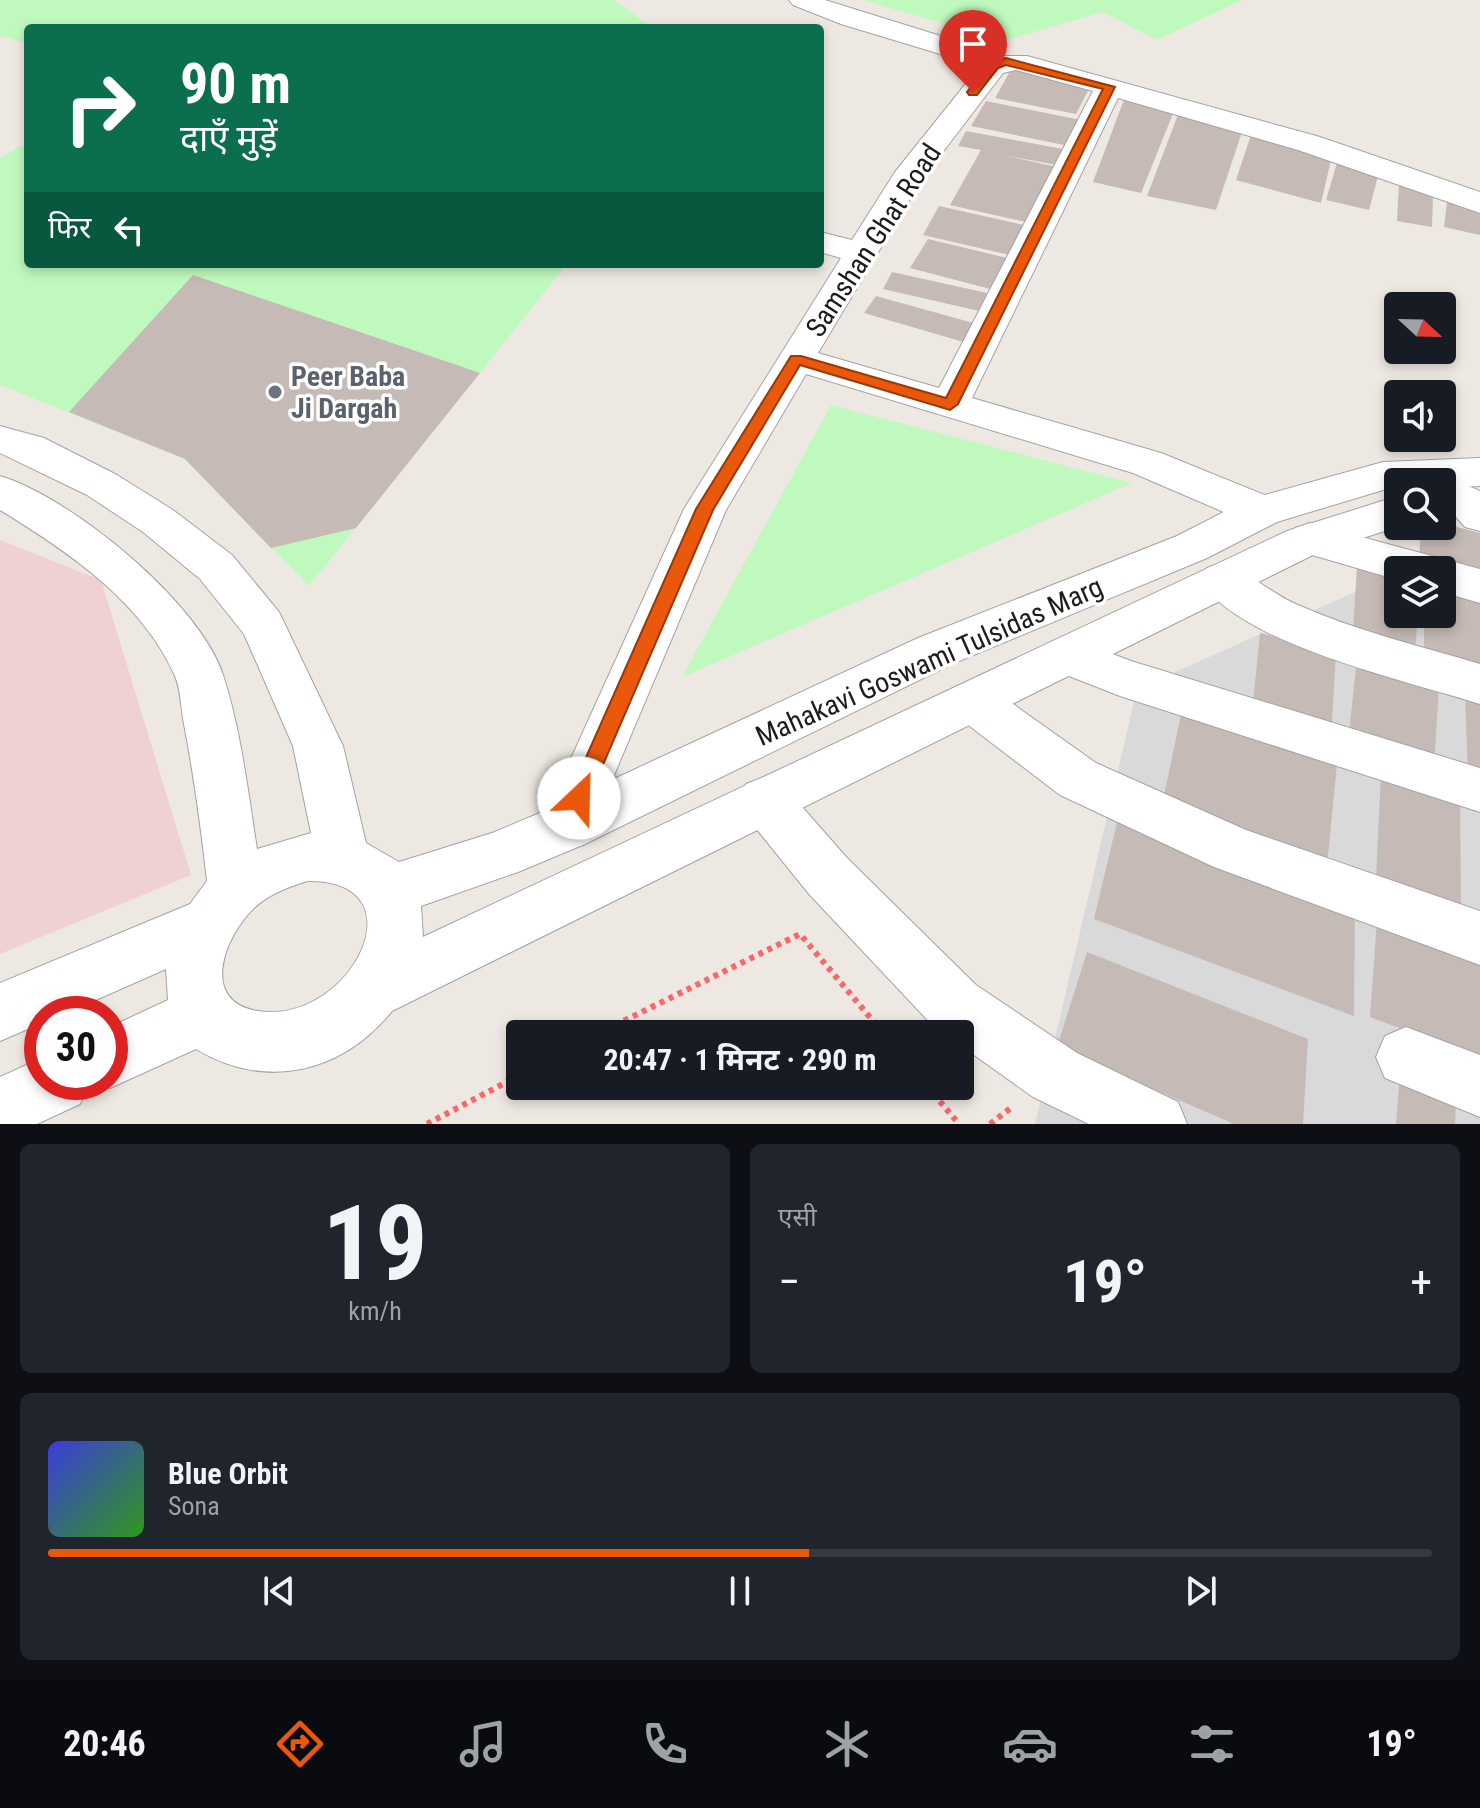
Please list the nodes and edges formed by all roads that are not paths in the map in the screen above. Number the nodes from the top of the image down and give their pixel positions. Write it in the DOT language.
graph roads {
  1 [pos="802,0"];
  2 [pos="1006,62"];
  3 [pos="1109,87"];
  4 [pos="1480,203"];
  5 [pos="824,243"];
  6 [pos="861,253"];
  7 [pos="796,359"];
  8 [pos="950,404"];
  9 [pos="0,439"];
  10 [pos="0,491"];
  11 [pos="1469,497"];
  12 [pos="1262,511"];
  13 [pos="1384,515"];
  14 [pos="1310,539"];
  15 [pos="1384,559"];
  16 [pos="1456,579"];
  17 [pos="1223,580"];
  18 [pos="1480,586"];
  19 [pos="1068,656"];
  20 [pos="1480,684"];
  21 [pos="972,701"];
  22 [pos="1480,790"];
  23 [pos="764,800"];
  24 [pos="566,827"];
  25 [pos="343,859"];
  26 [pos="389,891"];
  27 [pos="221,906"];
  28 [pos="1480,938"];
  29 [pos="377,988"];
  30 [pos="0,1012"];
  31 [pos="204,1014"];
  32 [pos="128,1050"];
  33 [pos="1406,1057"];
  34 [pos="1480,1086"];
  35 [pos="24,1098"];
  36 [pos="0,1109"];
  37 [pos="1125,1117"];
  1 -- 2 [label="street"];
  2 -- 3 [label="street"];
  2 -- 6 [label="street, Samshan Ghat Road"];
  3 -- 4 [label="street"];
  3 -- 8 [label="street"];
  5 -- 6 [label="street"];
  6 -- 7 [label="street, Samshan Ghat Road"];
  7 -- 8 [label="street"];
  7 -- 24 [label="street, Samshan Ghat Road"];
  8 -- 12 [label="street"];
  9 -- 25 [label="street"];
  10 -- 27 [label="street"];
  11 -- 12 [label="street, Mahakavi Goswami Tulsidas Marg"];
  12 -- 24 [label="street, Mahakavi Goswami Tulsidas Marg"];
  13 -- 14 [label="street, Mahakavi Goswami Tulsidas Marg"];
  14 -- 15 [label="street"];
  14 -- 17 [label="street, Mahakavi Goswami Tulsidas Marg"];
  16 -- 18 [label="street"];
  17 -- 19 [label="street, Mahakavi Goswami Tulsidas Marg"];
  17 -- 20 [label="street"];
  19 -- 21 [label="street, Mahakavi Goswami Tulsidas Marg"];
  19 -- 22 [label="street"];
  21 -- 23 [label="street, Mahakavi Goswami Tulsidas Marg"];
  21 -- 28 [label="street"];
  23 -- 29 [label="street, Mahakavi Goswami Tulsidas Marg"];
  23 -- 37 [label="street"];
  24 -- 26 [label="street, Mahakavi Goswami Tulsidas Marg"];
  25 -- 26 [label="street"];
  25 -- 27 [label="street"];
  26 -- 29 [label="street, Mahakavi Goswami Tulsidas Marg"];
  27 -- 30 [label="street"];
  27 -- 31 [label="street"];
  29 -- 31 [label="street, Mahakavi Goswami Tulsidas Marg"];
  31 -- 32 [label="street"];
  33 -- 34 [label="street"];
  35 -- 36 [label="street"];
}
